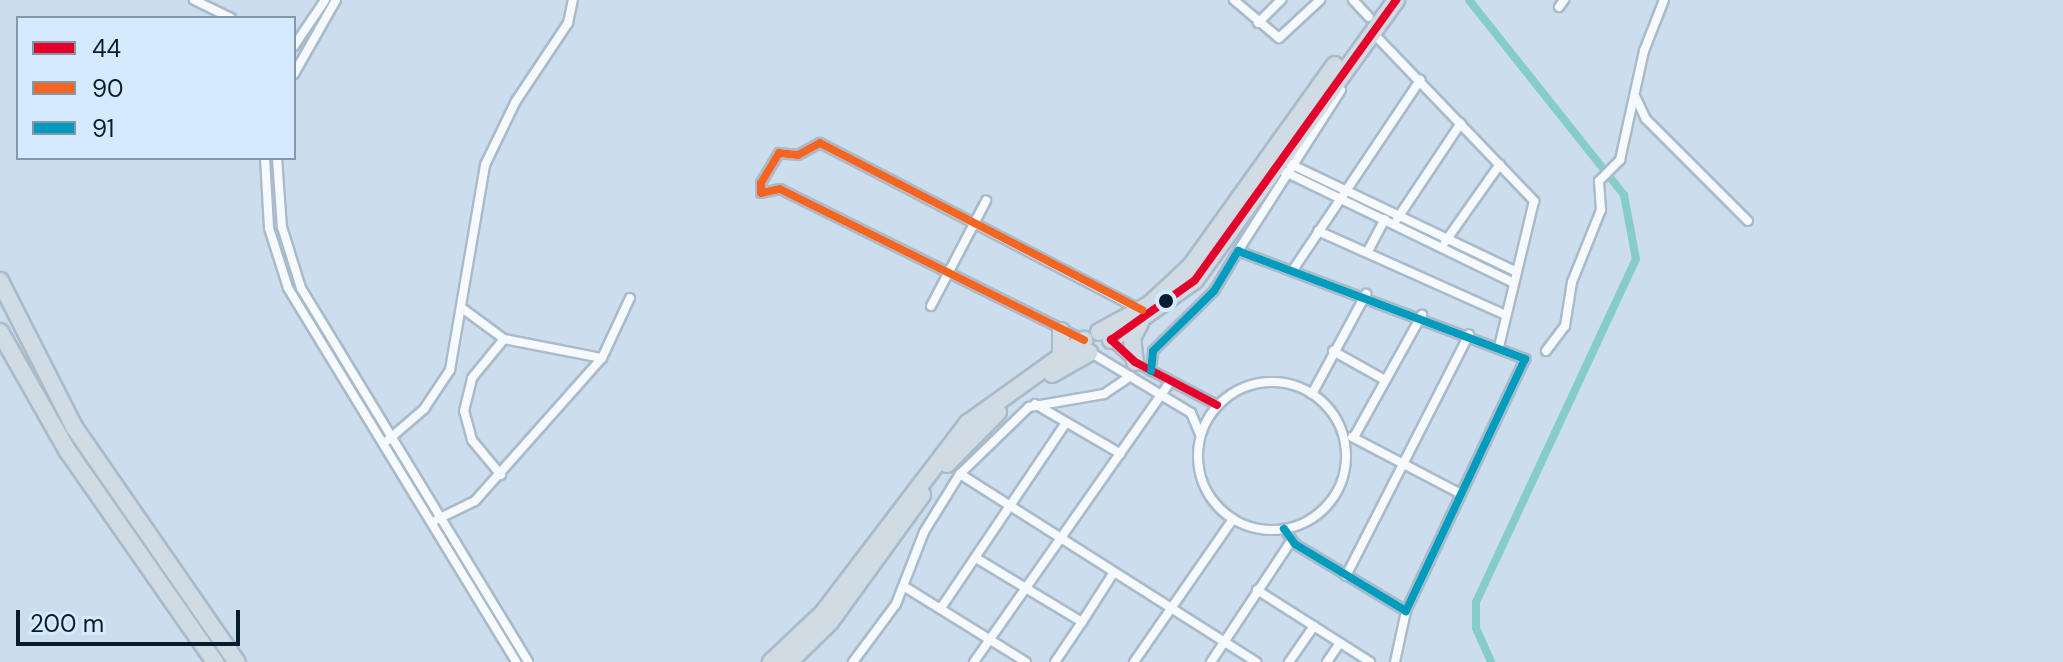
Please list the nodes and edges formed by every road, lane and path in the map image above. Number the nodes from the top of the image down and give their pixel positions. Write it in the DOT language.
graph roads {
  1 [pos="194,0"];
  2 [pos="325,0"];
  3 [pos="336,0"];
  4 [pos="573,0"];
  5 [pos="1234,0"];
  6 [pos="1281,0"];
  7 [pos="1320,0"];
  8 [pos="1353,0"];
  9 [pos="1383,0"];
  10 [pos="1396,0"];
  11 [pos="1664,0"];
  12 [pos="227,16"];
  13 [pos="1258,23"];
  14 [pos="1372,28"];
  15 [pos="296,43"];
  16 [pos="296,61"];
  17 [pos="1420,80"];
  18 [pos="1636,97"];
  19 [pos="1461,123"];
  20 [pos="265,160"];
  21 [pos="277,160"];
  22 [pos="1500,164"];
  23 [pos="1285,167"];
  24 [pos="1343,194"];
  25 [pos="986,201"];
  26 [pos="1392,219"];
  27 [pos="1748,221"];
  28 [pos="974,222"];
  29 [pos="1318,231"];
  30 [pos="1444,244"];
  31 [pos="1238,251"];
  32 [pos="1368,251"];
  33 [pos="1293,270"];
  34 [pos="1517,272"];
  35 [pos="948,274"];
  36 [pos="0,281"];
  37 [pos="1514,283"];
  38 [pos="1366,294"];
  39 [pos="630,298"];
  40 [pos="931,306"];
  41 [pos="462,308"];
  42 [pos="1422,315"];
  43 [pos="1506,315"];
  44 [pos="1141,317"];
  45 [pos="1061,331"];
  46 [pos="0,332"];
  47 [pos="1469,335"];
  48 [pos="504,339"];
  49 [pos="1095,344"];
  50 [pos="1499,347"];
  51 [pos="1333,351"];
  52 [pos="1546,351"];
  53 [pos="1061,355"];
  54 [pos="602,358"];
  55 [pos="1133,369"];
  56 [pos="1151,371"];
  57 [pos="1385,380"];
  58 [pos="1170,382"];
  59 [pos="1312,394"];
  60 [pos="1162,395"];
  61 [pos="1035,404"];
  62 [pos="1217,405"];
  63 [pos="1065,424"];
  64 [pos="1200,434"];
  65 [pos="1344,435"];
  66 [pos="392,437"];
  67 [pos="1354,437"];
  68 [pos="382,444"];
  69 [pos="1121,454"];
  70 [pos="1407,465"];
  71 [pos="960,474"];
  72 [pos="501,475"];
  73 [pos="1461,494"];
  74 [pos="1012,507"];
  75 [pos="440,518"];
  76 [pos="1233,519"];
  77 [pos="429,523"];
  78 [pos="1284,529"];
  79 [pos="1062,540"];
  80 [pos="1291,541"];
  81 [pos="976,558"];
  82 [pos="1114,572"];
  83 [pos="1346,576"];
  84 [pos="905,587"];
  85 [pos="1026,588"];
  86 [pos="1257,590"];
  87 [pos="941,608"];
  88 [pos="1171,609"];
  89 [pos="1406,611"];
  90 [pos="1082,622"];
  91 [pos="1314,626"];
  92 [pos="989,640"];
  93 [pos="1225,643"];
  94 [pos="1340,643"];
  95 [pos="215,662"];
  96 [pos="237,662"];
  97 [pos="516,662"];
  98 [pos="528,662"];
  99 [pos="771,662"];
  100 [pos="789,662"];
  101 [pos="853,662"];
  102 [pos="974,662"];
  103 [pos="1026,662"];
  104 [pos="1055,662"];
  105 [pos="1134,662"];
  106 [pos="1211,662"];
  107 [pos="1256,662"];
  108 [pos="1289,662"];
  109 [pos="1327,662"];
  110 [pos="1370,662"];
  111 [pos="1395,662"];
  1 -- 12 [label="street"];
  2 -- 15 [label="street"];
  3 -- 16 [label="street"];
  4 -- 41 [label="street"];
  5 -- 13 [label="street"];
  6 -- 13 [label="street"];
  7 -- 13 [label="street"];
  8 -- 14 [label="street"];
  9 -- 14 [label="highway"];
  10 -- 14 [label="highway"];
  11 -- 18 [label="street"];
  14 -- 17 [label="street"];
  14 -- 23 [label="highway"];
  14 -- 44 [label="highway"];
  17 -- 19 [label="street"];
  17 -- 24 [label="street"];
  18 -- 27 [label="street"];
  18 -- 52 [label="street"];
  19 -- 22 [label="street"];
  19 -- 26 [label="street"];
  20 -- 68 [label="street"];
  21 -- 66 [label="street"];
  22 -- 30 [label="street"];
  22 -- 34 [label="street"];
  23 -- 24 [label="street"];
  23 -- 31 [label="street"];
  23 -- 44 [label="highway"];
  24 -- 26 [label="street"];
  24 -- 26 [label="street"];
  24 -- 29 [label="street"];
  25 -- 28 [label="street"];
  26 -- 30 [label="street"];
  26 -- 32 [label="street"];
  28 -- 35 [label="street"];
  28 -- 35 [label="street"];
  28 -- 44 [label="street"];
  29 -- 32 [label="street"];
  29 -- 33 [label="street"];
  30 -- 34 [label="street"];
  30 -- 37 [label="street"];
  31 -- 33 [label="street"];
  31 -- 56 [label="street"];
  32 -- 43 [label="street"];
  33 -- 38 [label="street"];
  34 -- 37 [label="street"];
  35 -- 40 [label="street"];
  35 -- 45 [label="street"];
  36 -- 96 [label="highway"];
  37 -- 43 [label="street"];
  38 -- 42 [label="street"];
  38 -- 51 [label="street"];
  39 -- 54 [label="street"];
  41 -- 48 [label="street"];
  41 -- 66 [label="street"];
  42 -- 47 [label="street"];
  42 -- 57 [label="street"];
  43 -- 50 [label="street"];
  44 -- 49 [label="highway"];
  44 -- 55 [label="highway"];
  45 -- 49 [label="street"];
  45 -- 53 [label="highway"];
  46 -- 95 [label="highway"];
  47 -- 50 [label="street"];
  47 -- 70 [label="street"];
  48 -- 54 [label="street"];
  48 -- 72 [label="street"];
  49 -- 53 [label="highway"];
  49 -- 55 [label="street"];
  49 -- 55 [label="street"];
  49 -- 100 [label="highway"];
  50 -- 73 [label="street"];
  51 -- 57 [label="street"];
  51 -- 59 [label="street"];
  53 -- 99 [label="highway"];
  54 -- 72 [label="street"];
  55 -- 56 [label="street"];
  55 -- 60 [label="street"];
  55 -- 61 [label="street"];
  56 -- 58 [label="street"];
  57 -- 67 [label="street"];
  58 -- 60 [label="street"];
  58 -- 62 [label="street"];
  59 -- 62 [label="street"];
  59 -- 65 [label="street"];
  60 -- 64 [label="street"];
  60 -- 69 [label="street"];
  61 -- 63 [label="street"];
  61 -- 71 [label="street"];
  62 -- 64 [label="street"];
  63 -- 69 [label="street"];
  63 -- 74 [label="street"];
  64 -- 76 [label="street"];
  65 -- 67 [label="street"];
  65 -- 78 [label="street"];
  66 -- 68 [label="street"];
  66 -- 75 [label="street"];
  67 -- 70 [label="street"];
  68 -- 77 [label="street"];
  69 -- 79 [label="street"];
  70 -- 73 [label="street"];
  70 -- 83 [label="street"];
  71 -- 74 [label="street"];
  71 -- 84 [label="street"];
  72 -- 75 [label="street"];
  73 -- 89 [label="street"];
  74 -- 79 [label="street"];
  74 -- 81 [label="street"];
  75 -- 77 [label="street"];
  75 -- 98 [label="street"];
  76 -- 78 [label="street"];
  76 -- 88 [label="street"];
  77 -- 97 [label="street"];
  78 -- 80 [label="street"];
  79 -- 82 [label="street"];
  79 -- 85 [label="street"];
  80 -- 83 [label="street"];
  80 -- 86 [label="street"];
  81 -- 85 [label="street"];
  81 -- 87 [label="street"];
  82 -- 88 [label="street"];
  82 -- 90 [label="street"];
  83 -- 89 [label="street"];
  84 -- 87 [label="street"];
  84 -- 101 [label="street"];
  85 -- 90 [label="street"];
  85 -- 92 [label="street"];
  86 -- 91 [label="street"];
  86 -- 93 [label="street"];
  87 -- 92 [label="street"];
  88 -- 93 [label="street"];
  88 -- 105 [label="street"];
  89 -- 111 [label="street"];
  90 -- 104 [label="street"];
  91 -- 94 [label="street"];
  91 -- 108 [label="street"];
  92 -- 102 [label="street"];
  92 -- 103 [label="street"];
  93 -- 106 [label="street"];
  93 -- 107 [label="street"];
  94 -- 109 [label="street"];
  94 -- 110 [label="street"];
}
